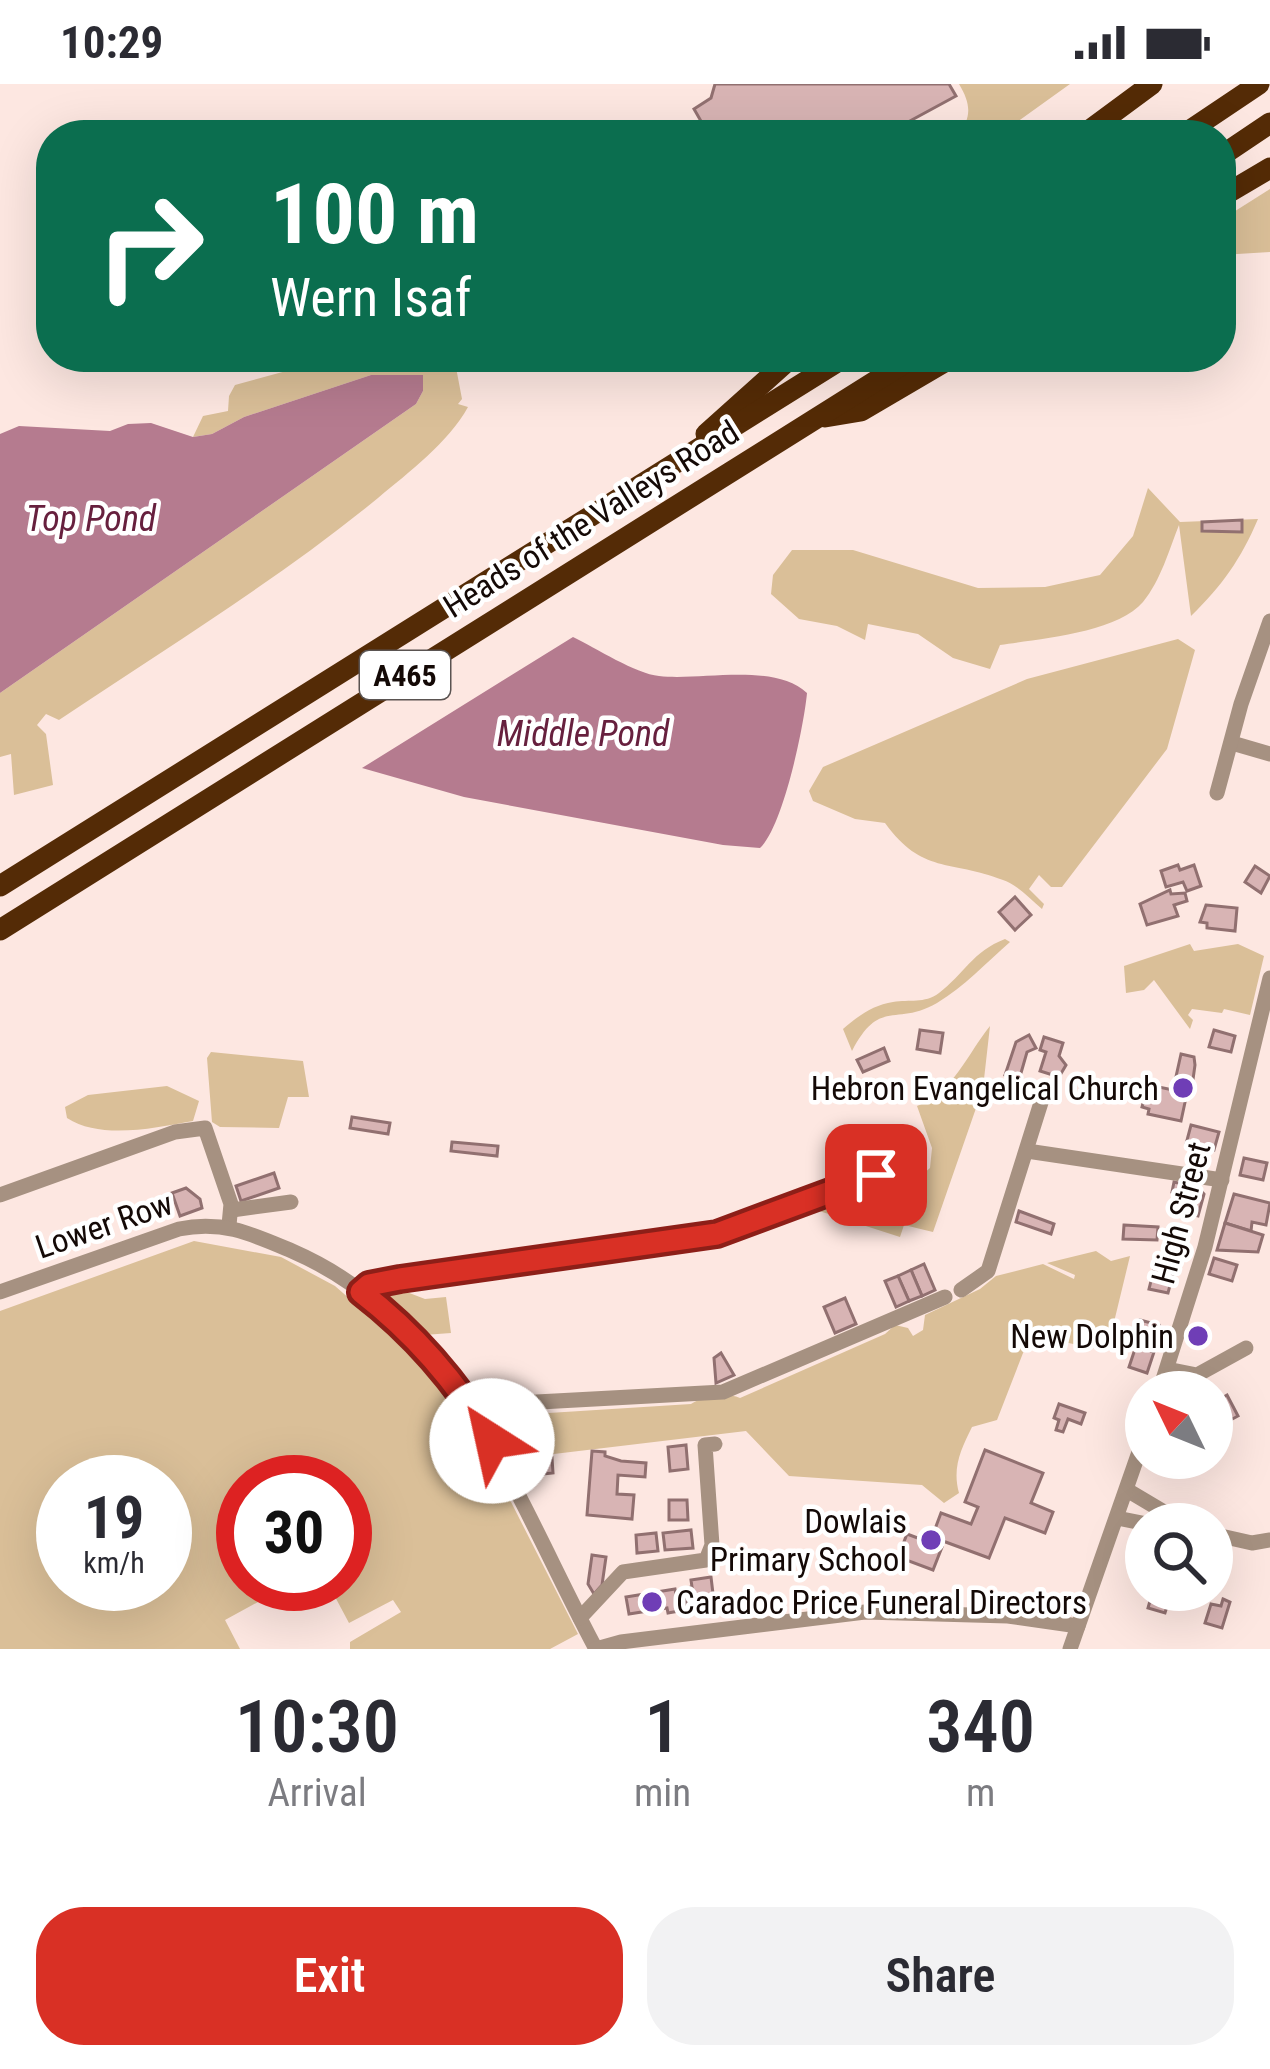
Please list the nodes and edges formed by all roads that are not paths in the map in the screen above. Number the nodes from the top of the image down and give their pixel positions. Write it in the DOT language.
graph roads {
  1 [pos="1152,84"];
  2 [pos="1258,84"];
  3 [pos="1103,120"];
  4 [pos="1205,120"];
  5 [pos="1270,123"];
  6 [pos="1236,146"];
  7 [pos="1270,168"];
  8 [pos="1236,188"];
  9 [pos="775,372"];
  10 [pos="822,372"];
  11 [pos="889,372"];
  12 [pos="928,372"];
  13 [pos="811,420"];
  14 [pos="656,478"];
  15 [pos="1270,621"];
  16 [pos="1232,743"];
  17 [pos="1270,754"];
  18 [pos="1217,793"];
  19 [pos="0,886"];
  20 [pos="0,930"];
  21 [pos="1270,978"];
  22 [pos="1044,1093"];
  23 [pos="1027,1151"];
  24 [pos="1222,1180"];
  25 [pos="881,1187"];
  26 [pos="0,1195"];
  27 [pos="291,1202"];
  28 [pos="231,1218"];
  29 [pos="0,1292"];
  30 [pos="361,1292"];
  31 [pos="1246,1348"];
  32 [pos="1167,1369"];
  33 [pos="477,1416"];
  34 [pos="715,1444"];
  35 [pos="1131,1479"];
  36 [pos="1127,1490"];
  37 [pos="1149,1503"];
  38 [pos="1117,1518"];
  39 [pos="1125,1520"];
  40 [pos="1233,1539"];
  41 [pos="1270,1540"];
  42 [pos="580,1618"];
  43 [pos="1078,1626"];
  44 [pos="596,1649"];
  45 [pos="1070,1649"];
  1 -- 3 [label="highway"];
  2 -- 4 [label="highway"];
  5 -- 6 [label="highway"];
  7 -- 8 [label="highway"];
  9 -- 14 [label="highway"];
  10 -- 14 [label="highway, Heads of the Valleys Road / A465"];
  11 -- 13 [label="highway, Heads of the Valleys Road / A465"];
  12 -- 13 [label="highway"];
  13 -- 20 [label="highway, Heads of the Valleys Road / A465"];
  14 -- 19 [label="highway, Heads of the Valleys Road / A465"];
  15 -- 16 [label="street"];
  16 -- 17 [label="street"];
  16 -- 18 [label="street"];
  21 -- 24 [label="street, High Street"];
  22 -- 23 [label="street"];
  23 -- 24 [label="street"];
  23 -- 33 [label="street"];
  24 -- 32 [label="street, High Street"];
  25 -- 30 [label="street"];
  26 -- 28 [label="street"];
  27 -- 28 [label="street, Lower Row"];
  28 -- 29 [label="street, Lower Row"];
  28 -- 30 [label="street"];
  30 -- 33 [label="street"];
  31 -- 32 [label="street"];
  33 -- 42 [label="street"];
  34 -- 42 [label="street"];
  35 -- 36 [label="street"];
  36 -- 37 [label="street"];
  36 -- 38 [label="street"];
  38 -- 39 [label="street"];
  38 -- 43 [label="street"];
  40 -- 41 [label="street"];
  42 -- 44 [label="street"];
  43 -- 44 [label="street"];
  43 -- 45 [label="street"];
}
